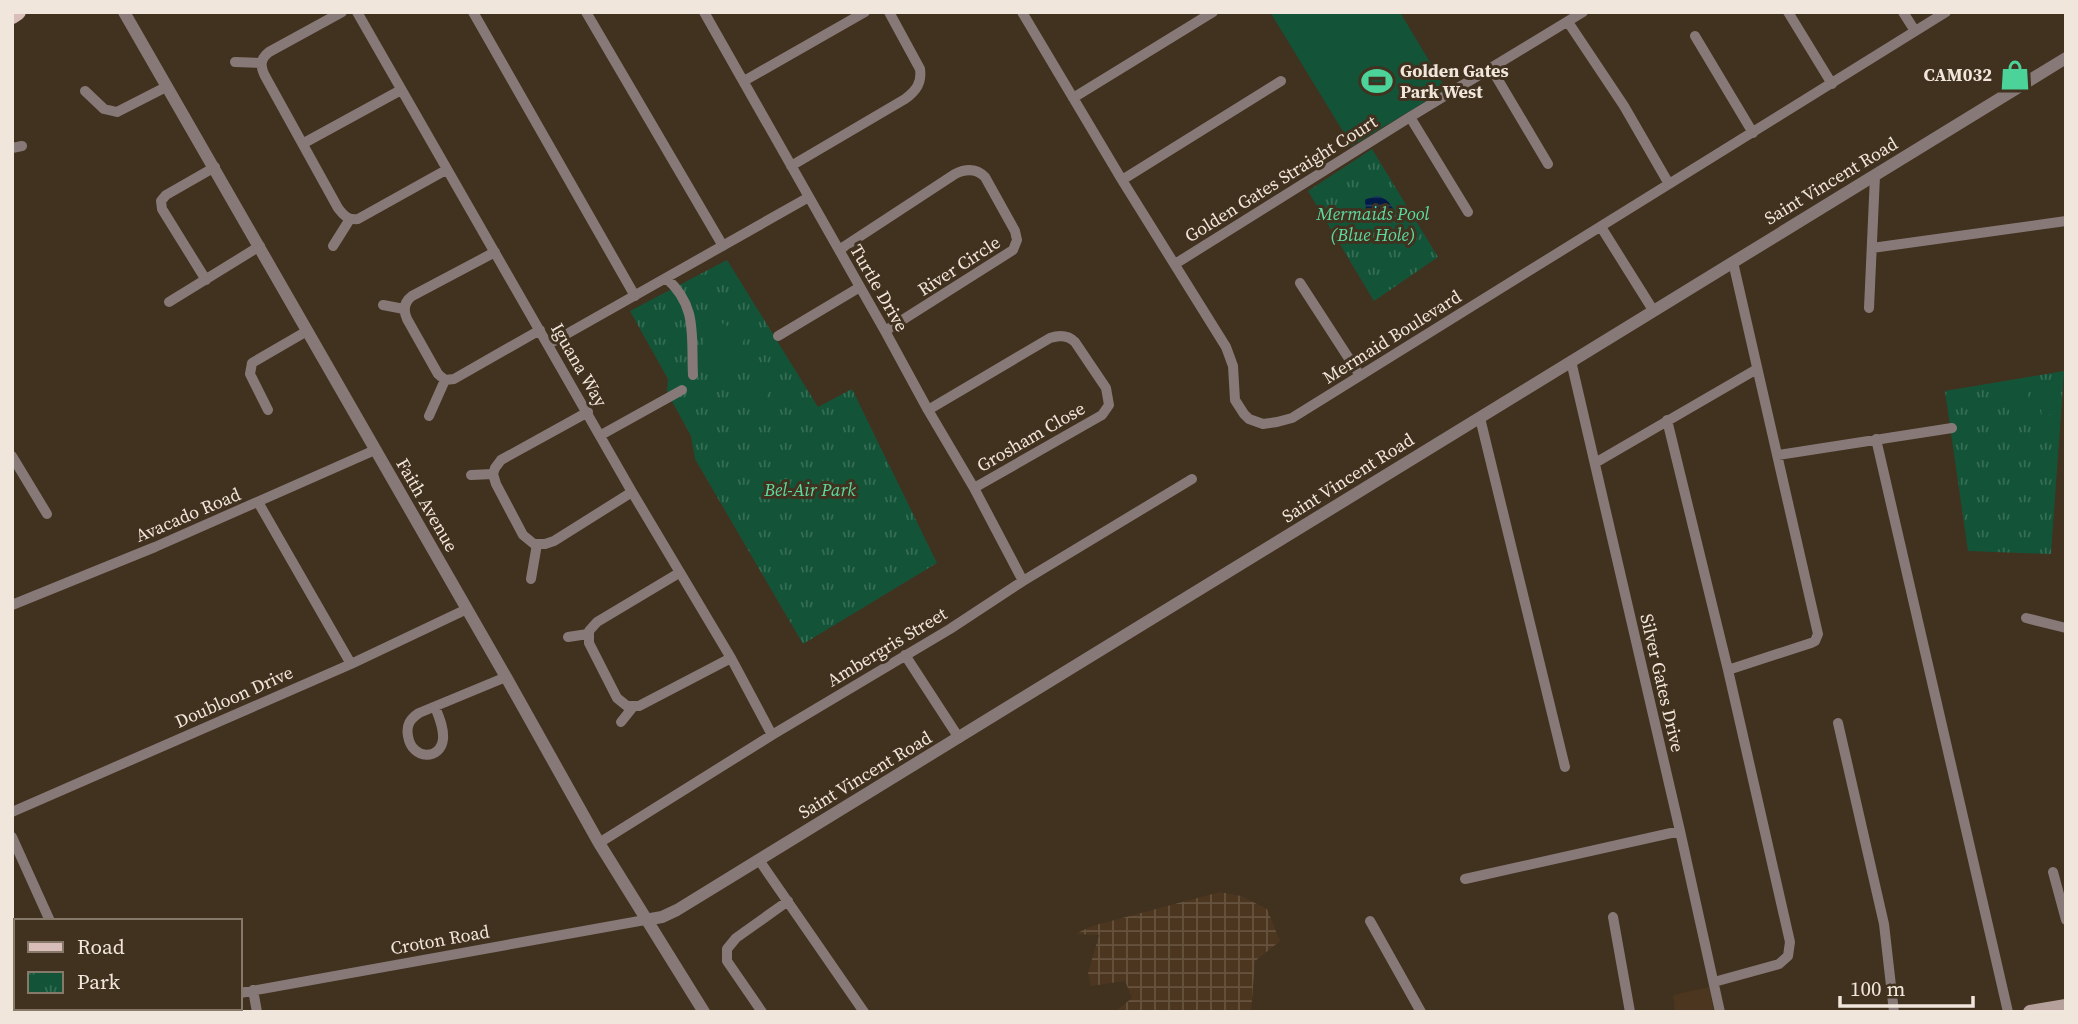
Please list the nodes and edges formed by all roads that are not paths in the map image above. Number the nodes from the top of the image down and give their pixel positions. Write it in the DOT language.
graph roads {
  1 [pos="18,12"];
  2 [pos="124,12"];
  3 [pos="342,12"];
  4 [pos="357,12"];
  5 [pos="473,12"];
  6 [pos="586,12"];
  7 [pos="704,12"];
  8 [pos="865,12"];
  9 [pos="889,12"];
  10 [pos="1213,12"];
  11 [pos="1583,12"];
  12 [pos="1788,12"];
  13 [pos="1903,12"];
  14 [pos="1946,12"];
  15 [pos="1025,13"];
  16 [pos="12,16"];
  17 [pos="1568,22"];
  18 [pos="1915,31"];
  19 [pos="1695,36"];
  20 [pos="2066,58"];
  21 [pos="235,62"];
  22 [pos="261,63"];
  23 [pos="1491,68"];
  24 [pos="744,81"];
  25 [pos="1281,81"];
  26 [pos="1832,85"];
  27 [pos="166,87"];
  28 [pos="401,90"];
  29 [pos="85,91"];
  30 [pos="1073,98"];
  31 [pos="1409,117"];
  32 [pos="1753,133"];
  33 [pos="304,144"];
  34 [pos="1548,164"];
  35 [pos="791,166"];
  36 [pos="215,167"];
  37 [pos="446,170"];
  38 [pos="1875,176"];
  39 [pos="1122,180"];
  40 [pos="1670,184"];
  41 [pos="809,197"];
  42 [pos="1468,212"];
  43 [pos="350,219"];
  44 [pos="2066,221"];
  45 [pos="1601,227"];
  46 [pos="260,246"];
  47 [pos="333,246"];
  48 [pos="723,246"];
  49 [pos="1872,248"];
  50 [pos="839,250"];
  51 [pos="495,252"];
  52 [pos="1733,262"];
  53 [pos="1175,264"];
  54 [pos="666,278"];
  55 [pos="206,280"];
  56 [pos="1300,283"];
  57 [pos="860,287"];
  58 [pos="635,296"];
  59 [pos="169,302"];
  60 [pos="383,306"];
  61 [pos="1868,308"];
  62 [pos="404,309"];
  63 [pos="1653,310"];
  64 [pos="540,330"];
  65 [pos="307,331"];
  66 [pos="885,331"];
  67 [pos="778,336"];
  68 [pos="549,344"];
  69 [pos="1570,361"];
  70 [pos="1757,369"];
  71 [pos="1359,374"];
  72 [pos="693,375"];
  73 [pos="445,380"];
  74 [pos="682,390"];
  75 [pos="268,410"];
  76 [pos="928,410"];
  77 [pos="587,412"];
  78 [pos="429,416"];
  79 [pos="1480,418"];
  80 [pos="1667,420"];
  81 [pos="1952,428"];
  82 [pos="601,435"];
  83 [pos="1876,439"];
  84 [pos="375,450"];
  85 [pos="1777,455"];
  86 [pos="12,456"];
  87 [pos="1595,463"];
  88 [pos="494,474"];
  89 [pos="471,475"];
  90 [pos="1192,479"];
  91 [pos="974,488"];
  92 [pos="632,492"];
  93 [pos="258,502"];
  94 [pos="47,514"];
  95 [pos="537,544"];
  96 [pos="679,573"];
  97 [pos="531,579"];
  98 [pos="1023,581"];
  99 [pos="12,605"];
  100 [pos="467,609"];
  101 [pos="2026,618"];
  102 [pos="2066,628"];
  103 [pos="588,634"];
  104 [pos="568,637"];
  105 [pos="905,655"];
  106 [pos="731,658"];
  107 [pos="351,664"];
  108 [pos="1728,670"];
  109 [pos="506,677"];
  110 [pos="435,707"];
  111 [pos="633,707"];
  112 [pos="621,722"];
  113 [pos="1838,723"];
  114 [pos="772,735"];
  115 [pos="959,738"];
  116 [pos="1565,767"];
  117 [pos="12,811"];
  118 [pos="1680,831"];
  119 [pos="12,837"];
  120 [pos="599,843"];
  121 [pos="759,860"];
  122 [pos="2053,872"];
  123 [pos="1465,879"];
  124 [pos="788,901"];
  125 [pos="1612,917"];
  126 [pos="49,919"];
  127 [pos="645,920"];
  128 [pos="2066,920"];
  129 [pos="1370,921"];
  130 [pos="1714,982"];
  131 [pos="253,990"];
  132 [pos="242,993"];
  133 [pos="2066,1006"];
  134 [pos="2035,1011"];
  135 [pos="257,1012"];
  136 [pos="704,1012"];
  137 [pos="762,1012"];
  138 [pos="864,1012"];
  139 [pos="1421,1012"];
  140 [pos="1630,1012"];
  141 [pos="1720,1012"];
  142 [pos="1894,1012"];
  143 [pos="2008,1012"];
  1 -- 16 [label="main road"];
  2 -- 27 [label="street, Faith Avenue"];
  3 -- 22 [label="street"];
  4 -- 28 [label="street, Iguana Way"];
  5 -- 58 [label="street"];
  6 -- 48 [label="street"];
  7 -- 24 [label="street, Turtle Drive"];
  8 -- 24 [label="street"];
  9 -- 35 [label="street"];
  10 -- 30 [label="street"];
  11 -- 17 [label="street, Golden Gates Straight Court"];
  12 -- 26 [label="street"];
  13 -- 18 [label="street"];
  14 -- 18 [label="street, Mermaid Boulevard"];
  15 -- 30 [label="street, Mermaid Boulevard"];
  17 -- 23 [label="street, Golden Gates Straight Court"];
  17 -- 40 [label="street"];
  18 -- 26 [label="street, Mermaid Boulevard"];
  19 -- 32 [label="street"];
  20 -- 38 [label="street, Saint Vincent Road"];
  21 -- 22 [label="street"];
  22 -- 33 [label="street"];
  23 -- 31 [label="street, Golden Gates Straight Court"];
  23 -- 34 [label="street"];
  24 -- 35 [label="street, Turtle Drive"];
  25 -- 39 [label="street"];
  26 -- 32 [label="street, Mermaid Boulevard"];
  27 -- 29 [label="street"];
  27 -- 36 [label="street, Faith Avenue"];
  28 -- 33 [label="street"];
  28 -- 37 [label="street, Iguana Way"];
  30 -- 39 [label="street, Mermaid Boulevard"];
  31 -- 42 [label="street"];
  31 -- 53 [label="street, Golden Gates Straight Court"];
  32 -- 40 [label="street, Mermaid Boulevard"];
  33 -- 43 [label="street"];
  35 -- 41 [label="street, Turtle Drive"];
  36 -- 46 [label="street, Faith Avenue"];
  36 -- 55 [label="street"];
  37 -- 43 [label="street"];
  37 -- 51 [label="street, Iguana Way"];
  38 -- 49 [label="street"];
  38 -- 52 [label="street, Saint Vincent Road"];
  39 -- 53 [label="street, Mermaid Boulevard"];
  40 -- 45 [label="street, Mermaid Boulevard"];
  41 -- 48 [label="street"];
  41 -- 50 [label="street, Turtle Drive"];
  43 -- 47 [label="street"];
  44 -- 49 [label="street"];
  45 -- 63 [label="street"];
  45 -- 71 [label="street, Mermaid Boulevard"];
  46 -- 55 [label="street"];
  46 -- 65 [label="street, Faith Avenue"];
  48 -- 54 [label="street"];
  49 -- 61 [label="street"];
  50 -- 57 [label="street, Turtle Drive"];
  50 -- 66 [label="street, River Circle"];
  51 -- 62 [label="street"];
  51 -- 64 [label="street, Iguana Way"];
  52 -- 63 [label="street, Saint Vincent Road"];
  52 -- 70 [label="street"];
  53 -- 71 [label="street, Mermaid Boulevard"];
  54 -- 58 [label="street"];
  54 -- 72 [label="street"];
  55 -- 59 [label="street"];
  56 -- 71 [label="street"];
  57 -- 66 [label="street, Turtle Drive"];
  57 -- 67 [label="street"];
  58 -- 68 [label="street"];
  60 -- 62 [label="street"];
  62 -- 73 [label="street"];
  63 -- 69 [label="street, Saint Vincent Road"];
  64 -- 68 [label="street, Iguana Way"];
  64 -- 73 [label="street"];
  65 -- 75 [label="street"];
  65 -- 84 [label="street, Faith Avenue"];
  66 -- 76 [label="street, Turtle Drive"];
  68 -- 77 [label="street, Iguana Way"];
  69 -- 79 [label="street, Saint Vincent Road"];
  69 -- 87 [label="street, Silver Gates Drive"];
  70 -- 80 [label="street"];
  70 -- 85 [label="street"];
  73 -- 78 [label="street"];
  74 -- 82 [label="street"];
  76 -- 91 [label="street, Turtle Drive"];
  76 -- 91 [label="street, Grosham Close"];
  77 -- 82 [label="street, Iguana Way"];
  77 -- 88 [label="street"];
  79 -- 115 [label="street, Saint Vincent Road"];
  79 -- 116 [label="street"];
  80 -- 87 [label="street"];
  80 -- 108 [label="street"];
  81 -- 83 [label="street"];
  82 -- 92 [label="street, Iguana Way"];
  83 -- 85 [label="street"];
  83 -- 143 [label="street"];
  84 -- 93 [label="street, Avacado Road"];
  84 -- 100 [label="street, Faith Avenue"];
  85 -- 108 [label="street"];
  86 -- 94 [label="street"];
  87 -- 118 [label="street, Silver Gates Drive"];
  88 -- 89 [label="street"];
  88 -- 95 [label="street"];
  90 -- 98 [label="street, Ambergris Street"];
  91 -- 98 [label="street, Turtle Drive"];
  92 -- 95 [label="street"];
  92 -- 96 [label="street, Iguana Way"];
  93 -- 99 [label="street, Avacado Road"];
  93 -- 107 [label="street"];
  95 -- 97 [label="street"];
  96 -- 103 [label="street"];
  96 -- 106 [label="street, Iguana Way"];
  98 -- 105 [label="street, Ambergris Street"];
  100 -- 107 [label="street, Doubloon Drive"];
  100 -- 109 [label="street, Faith Avenue"];
  101 -- 102 [label="street"];
  103 -- 104 [label="street"];
  103 -- 111 [label="street"];
  105 -- 114 [label="street, Ambergris Street"];
  105 -- 115 [label="street"];
  106 -- 111 [label="street"];
  106 -- 114 [label="street, Iguana Way"];
  107 -- 117 [label="street, Doubloon Drive"];
  108 -- 130 [label="street"];
  109 -- 110 [label="street"];
  109 -- 120 [label="street, Faith Avenue"];
  110 -- 110 [label="street"];
  111 -- 112 [label="street"];
  113 -- 142 [label="street"];
  114 -- 120 [label="street, Ambergris Street"];
  115 -- 121 [label="street, Saint Vincent Road"];
  118 -- 123 [label="street"];
  118 -- 130 [label="street, Silver Gates Drive"];
  119 -- 126 [label="street"];
  120 -- 127 [label="street, Faith Avenue"];
  121 -- 124 [label="street"];
  121 -- 127 [label="street, Saint Vincent Road"];
  122 -- 128 [label="street"];
  124 -- 137 [label="street"];
  124 -- 138 [label="street"];
  125 -- 140 [label="street"];
  127 -- 131 [label="street, Croton Road"];
  127 -- 136 [label="street, Faith Avenue"];
  129 -- 139 [label="street"];
  130 -- 141 [label="street, Silver Gates Drive"];
  131 -- 132 [label="street, Croton Road"];
  131 -- 135 [label="street"];
  133 -- 134 [label="main road"];
}
